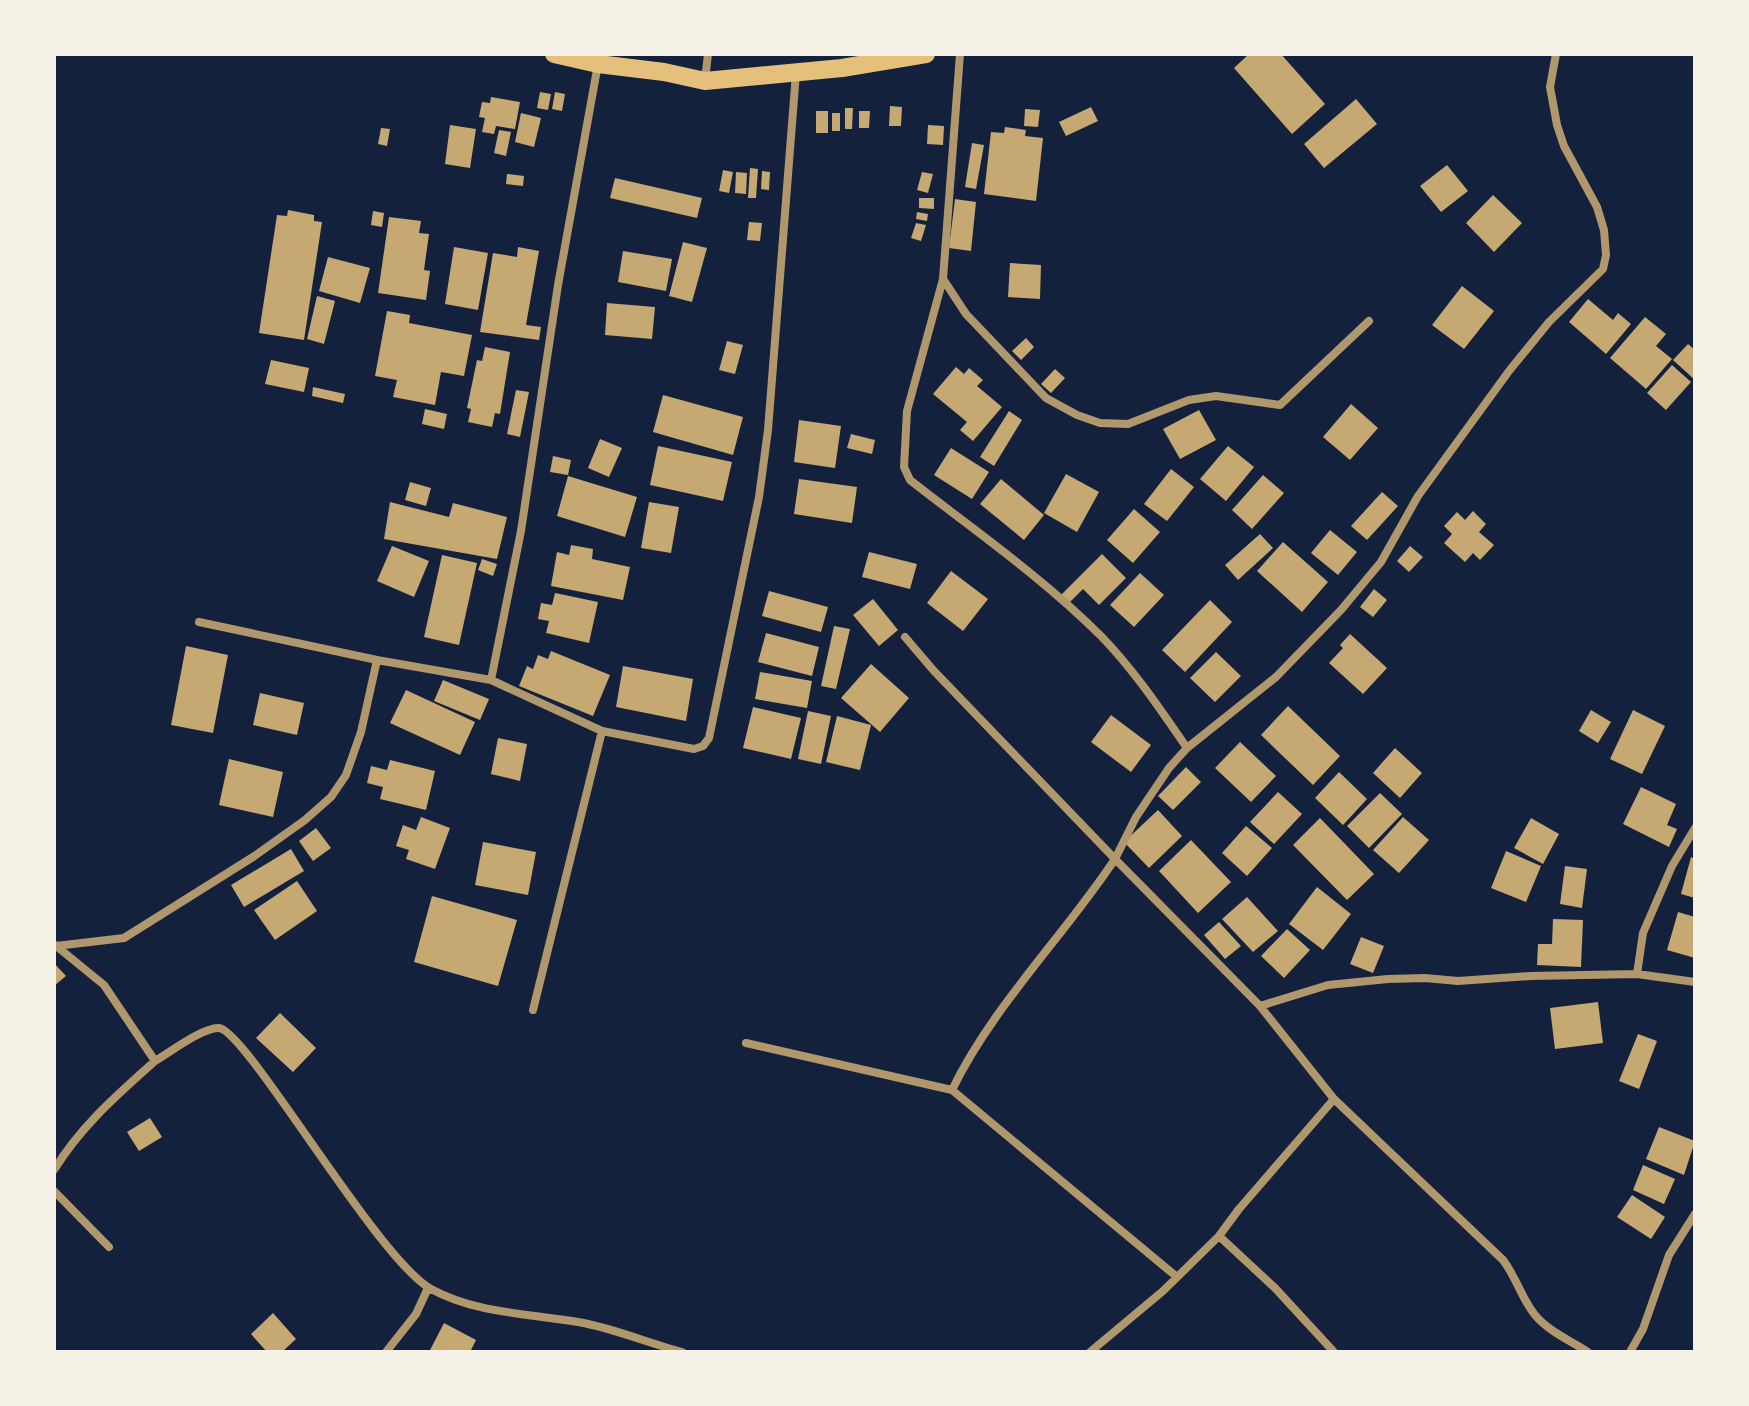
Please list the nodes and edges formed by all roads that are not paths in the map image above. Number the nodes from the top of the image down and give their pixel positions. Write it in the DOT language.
graph roads {
  1 [pos="554,54"];
  2 [pos="708,54"];
  3 [pos="926,54"];
  4 [pos="960,54"];
  5 [pos="1556,54"];
  6 [pos="598,64"];
  7 [pos="796,73"];
  8 [pos="705,81"];
  9 [pos="943,279"];
  10 [pos="1369,321"];
  11 [pos="199,622"];
  12 [pos="905,637"];
  13 [pos="377,660"];
  14 [pos="491,680"];
  15 [pos="602,731"];
  16 [pos="1187,748"];
  17 [pos="1695,828"];
  18 [pos="1115,859"];
  19 [pos="55,945"];
  20 [pos="1637,974"];
  21 [pos="1695,982"];
  22 [pos="1260,1006"];
  23 [pos="533,1010"];
  24 [pos="746,1043"];
  25 [pos="155,1061"];
  26 [pos="952,1090"];
  27 [pos="1334,1099"];
  28 [pos="54,1170"];
  29 [pos="54,1191"];
  30 [pos="1695,1214"];
  31 [pos="1219,1236"];
  32 [pos="109,1247"];
  33 [pos="1177,1277"];
  34 [pos="428,1288"];
  35 [pos="386,1352"];
  36 [pos="680,1352"];
  37 [pos="1090,1352"];
  38 [pos="1334,1352"];
  39 [pos="1588,1352"];
  40 [pos="1630,1352"];
  1 -- 6 [label="main road"];
  2 -- 8 [label="street"];
  3 -- 7 [label="main road"];
  4 -- 9 [label="street"];
  5 -- 16 [label="street"];
  6 -- 8 [label="main road"];
  6 -- 14 [label="street"];
  7 -- 8 [label="main road"];
  7 -- 15 [label="street"];
  9 -- 10 [label="street"];
  9 -- 16 [label="street"];
  11 -- 13 [label="street"];
  12 -- 18 [label="street"];
  13 -- 14 [label="street"];
  13 -- 19 [label="street"];
  14 -- 15 [label="street"];
  15 -- 23 [label="street"];
  16 -- 18 [label="street"];
  17 -- 20 [label="street"];
  18 -- 22 [label="street"];
  18 -- 26 [label="street"];
  19 -- 25 [label="street"];
  20 -- 21 [label="street"];
  20 -- 22 [label="street"];
  22 -- 27 [label="street"];
  24 -- 26 [label="street"];
  25 -- 28 [label="street"];
  25 -- 34 [label="street"];
  26 -- 33 [label="street"];
  27 -- 31 [label="street"];
  27 -- 39 [label="street"];
  29 -- 32 [label="street"];
  30 -- 40 [label="street"];
  31 -- 33 [label="street"];
  31 -- 38 [label="street"];
  33 -- 37 [label="street"];
  34 -- 35 [label="street"];
  34 -- 36 [label="street"];
}
